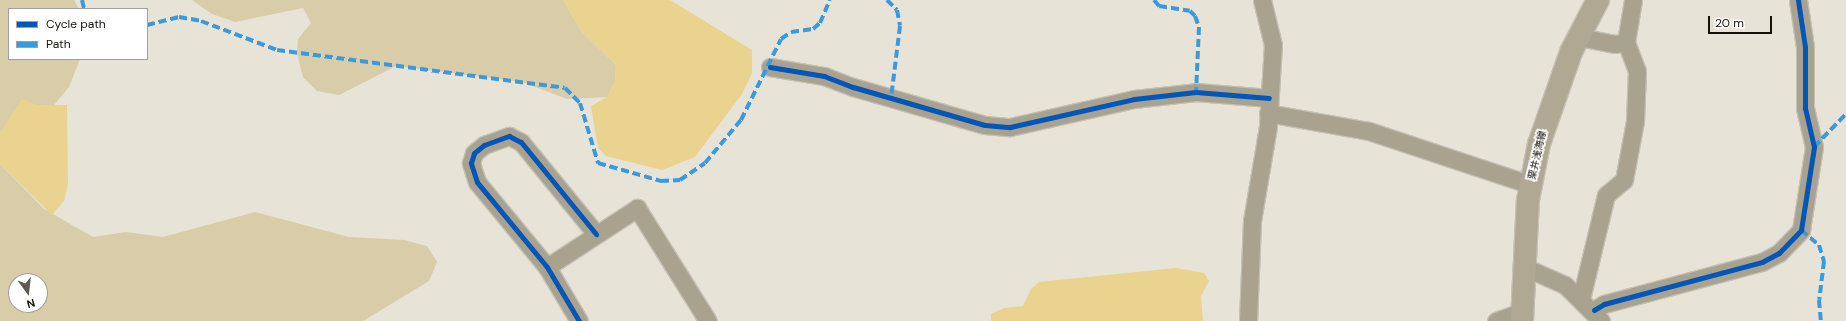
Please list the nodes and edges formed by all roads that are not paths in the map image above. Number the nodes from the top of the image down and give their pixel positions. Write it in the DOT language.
graph roads {
  1 [pos="1262,0"];
  2 [pos="1598,0"];
  3 [pos="1633,0"];
  4 [pos="1798,0"];
  5 [pos="1579,38"];
  6 [pos="1626,42"];
  7 [pos="770,67"];
  8 [pos="1269,106"];
  9 [pos="1530,185"];
  10 [pos="596,234"];
  11 [pos="1522,266"];
  12 [pos="547,267"];
  13 [pos="1581,299"];
  14 [pos="1597,316"];
  15 [pos="1521,317"];
  16 [pos="579,321"];
  17 [pos="708,321"];
  18 [pos="1248,321"];
  19 [pos="1496,321"];
  1 -- 8 [label="street"];
  2 -- 5 [label="main road, 粟井浅海線"];
  3 -- 6 [label="street"];
  4 -- 14 [label="street"];
  5 -- 6 [label="street"];
  5 -- 9 [label="main road, 粟井浅海線"];
  6 -- 13 [label="street"];
  7 -- 8 [label="street"];
  8 -- 9 [label="street"];
  8 -- 18 [label="street"];
  9 -- 11 [label="main road, 粟井浅海線"];
  10 -- 12 [label="street"];
  10 -- 12 [label="street"];
  10 -- 17 [label="street"];
  11 -- 13 [label="street"];
  11 -- 15 [label="main road, 粟井浅海線"];
  12 -- 16 [label="street"];
  13 -- 14 [label="street"];
  15 -- 19 [label="street"];
}
